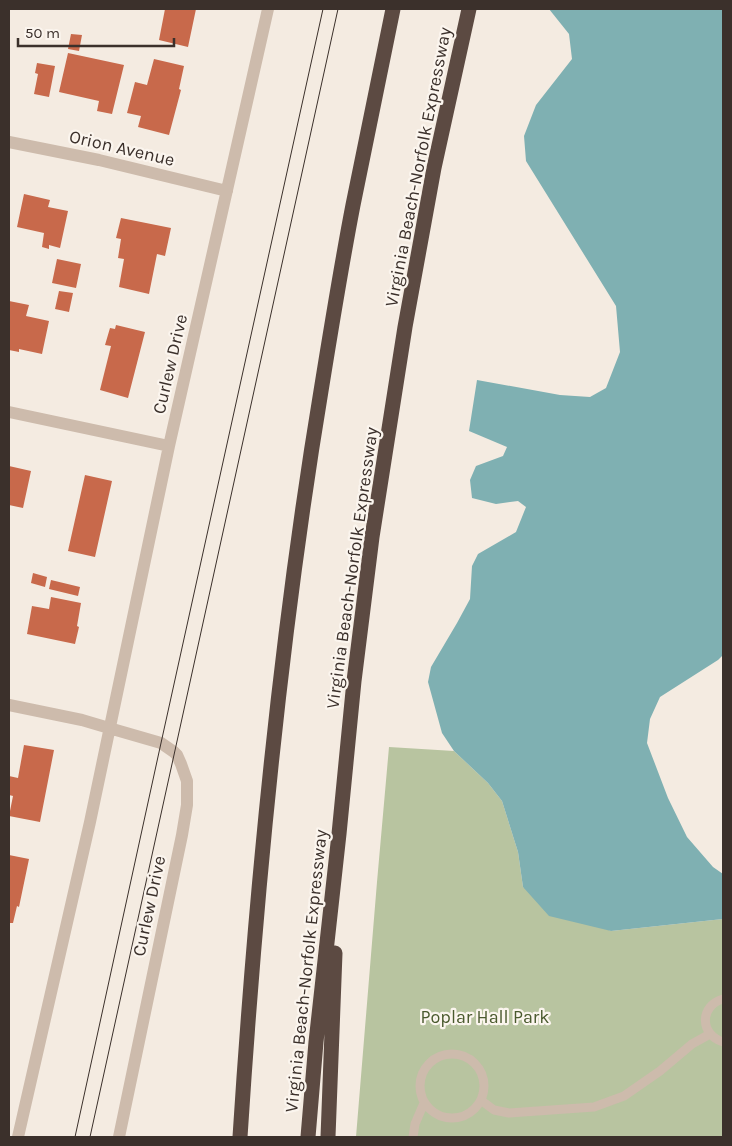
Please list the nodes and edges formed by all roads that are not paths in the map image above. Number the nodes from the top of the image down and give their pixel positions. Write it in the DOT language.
graph roads {
  1 [pos="268,9"];
  2 [pos="393,9"];
  3 [pos="469,9"];
  4 [pos="9,142"];
  5 [pos="227,191"];
  6 [pos="9,412"];
  7 [pos="169,446"];
  8 [pos="9,705"];
  9 [pos="109,728"];
  10 [pos="339,834"];
  11 [pos="723,999"];
  12 [pos="710,1034"];
  13 [pos="723,1042"];
  14 [pos="482,1100"];
  15 [pos="424,1103"];
  16 [pos="18,1137"];
  17 [pos="119,1137"];
  18 [pos="240,1137"];
  19 [pos="308,1137"];
  20 [pos="328,1137"];
  21 [pos="413,1137"];
  1 -- 5 [label="street, Curlew Drive"];
  2 -- 18 [label="highway"];
  3 -- 10 [label="highway, Virginia Beach-Norfolk Expressway"];
  4 -- 5 [label="street, Orion Avenue"];
  5 -- 7 [label="street, Curlew Drive"];
  6 -- 7 [label="street"];
  7 -- 9 [label="street, Curlew Drive"];
  8 -- 9 [label="street"];
  9 -- 16 [label="street, Curlew Drive"];
  9 -- 17 [label="street, Curlew Drive"];
  10 -- 19 [label="highway, Virginia Beach-Norfolk Expressway"];
  10 -- 20 [label="highway"];
  11 -- 12 [label="lane"];
  12 -- 13 [label="lane"];
  12 -- 14 [label="lane"];
  14 -- 15 [label="lane"];
  14 -- 15 [label="lane"];
  15 -- 21 [label="lane"];
}
